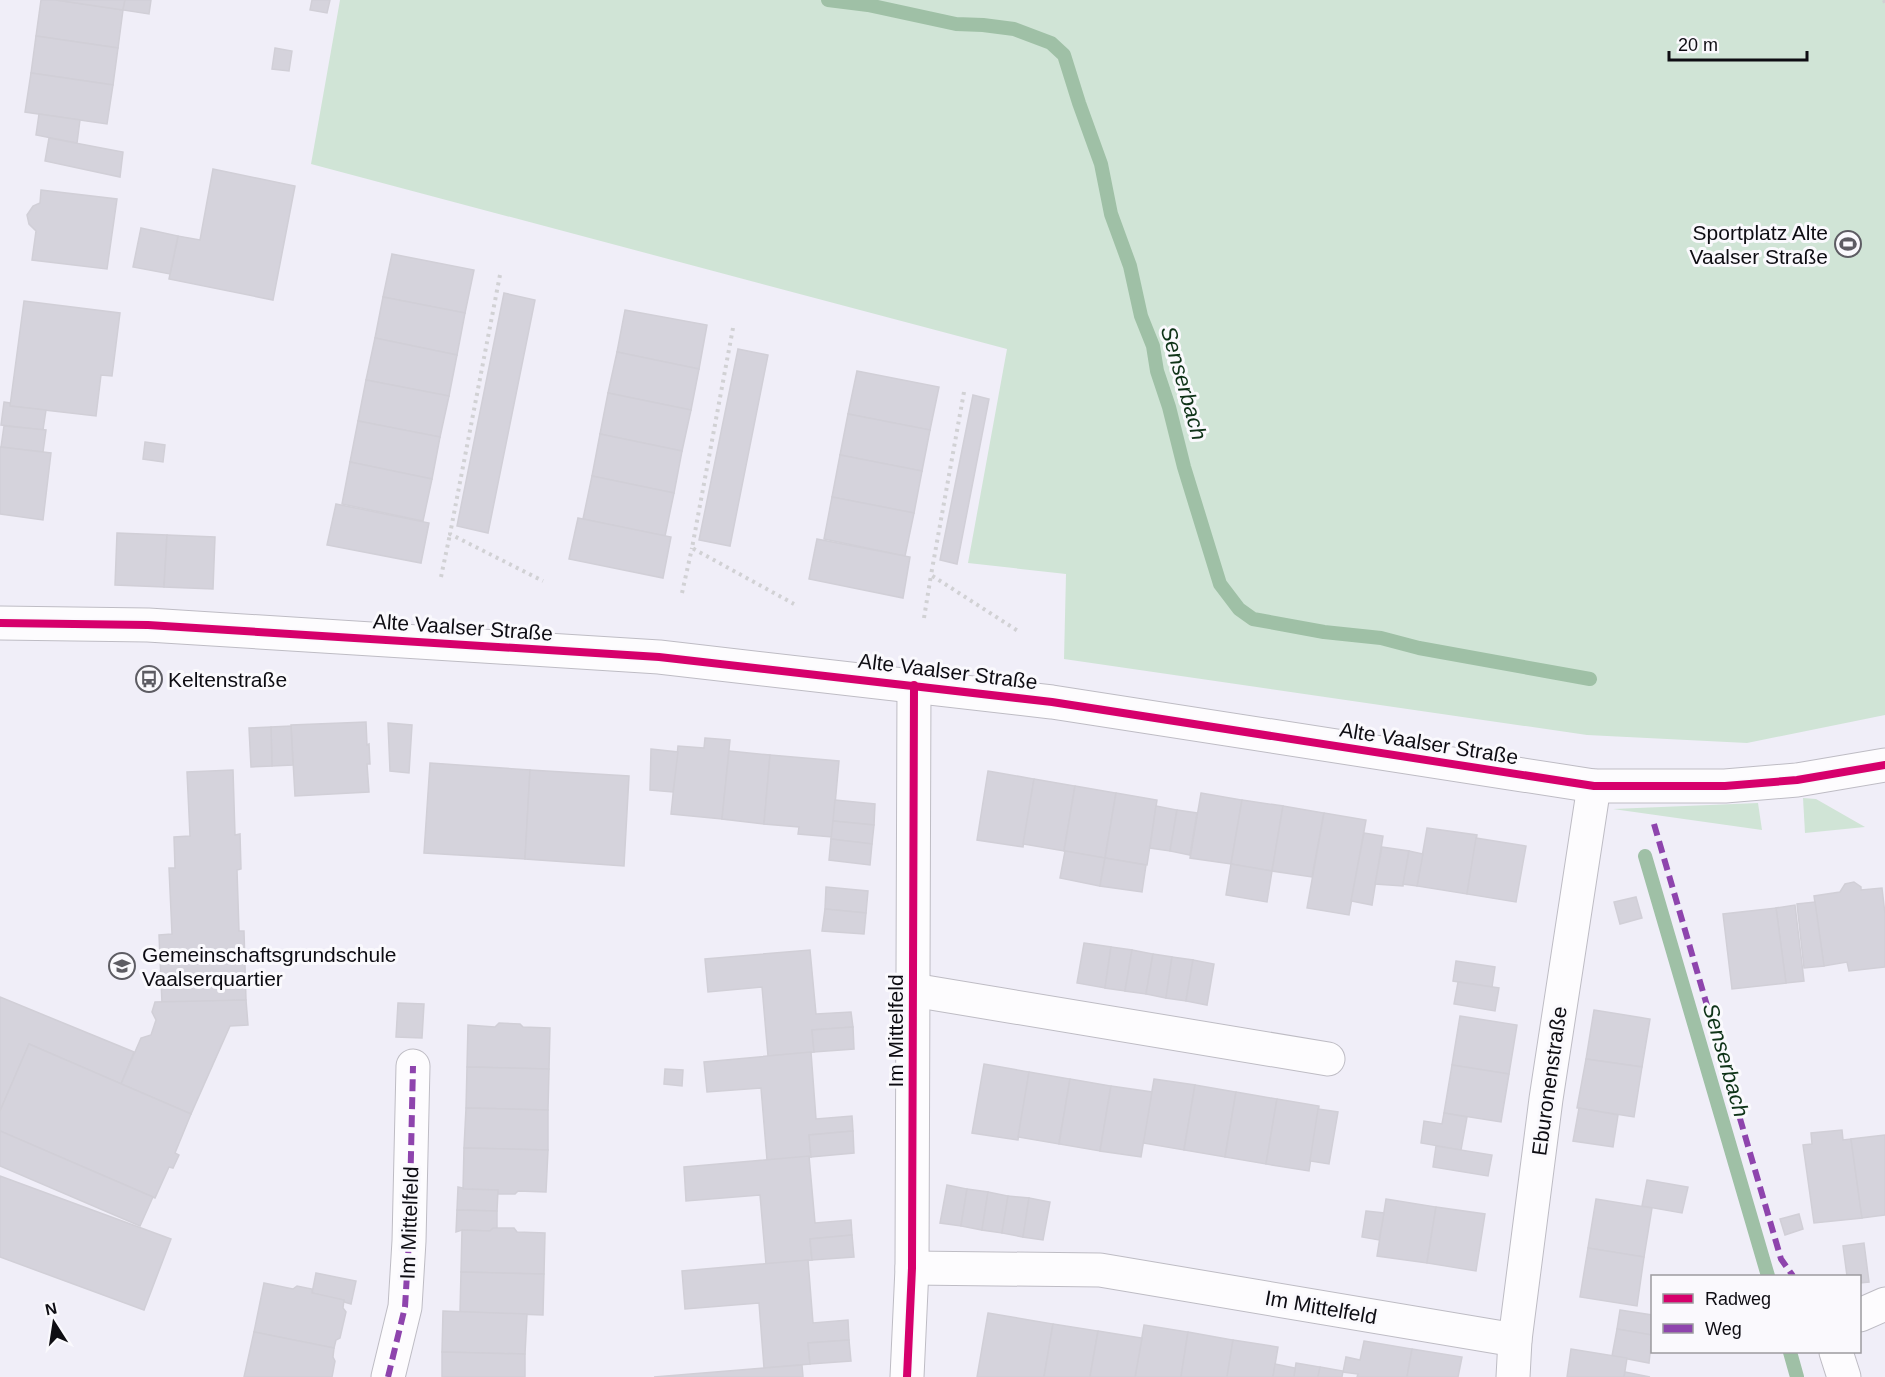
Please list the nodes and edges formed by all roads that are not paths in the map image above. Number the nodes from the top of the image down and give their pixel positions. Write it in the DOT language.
graph roads {
  1 [pos="0,623"];
  2 [pos="914,685"];
  3 [pos="1885,765"];
  4 [pos="1594,786"];
  5 [pos="913,990"];
  6 [pos="1328,1059"];
  7 [pos="413,1066"];
  8 [pos="912,1268"];
  9 [pos="1885,1304"];
  10 [pos="1861,1315"];
  11 [pos="1515,1340"];
  12 [pos="1836,1353"];
  13 [pos="388,1377"];
  14 [pos="907,1377"];
  15 [pos="1513,1377"];
  16 [pos="1844,1377"];
  1 -- 2 [label="street, Alte Vaalser Straße"];
  2 -- 4 [label="street, Alte Vaalser Straße"];
  2 -- 5 [label="street, Im Mittelfeld"];
  3 -- 4 [label="street, Alte Vaalser Straße"];
  4 -- 11 [label="street, Eburonenstraße"];
  5 -- 6 [label="street, Im Mittelfeld"];
  5 -- 8 [label="street, Im Mittelfeld"];
  7 -- 13 [label="street, Im Mittelfeld"];
  8 -- 11 [label="street, Im Mittelfeld"];
  8 -- 14 [label="street, Im Mittelfeld"];
  9 -- 10 [label="street"];
  11 -- 15 [label="street, Eburonenstraße"];
  12 -- 16 [label="street"];
}
